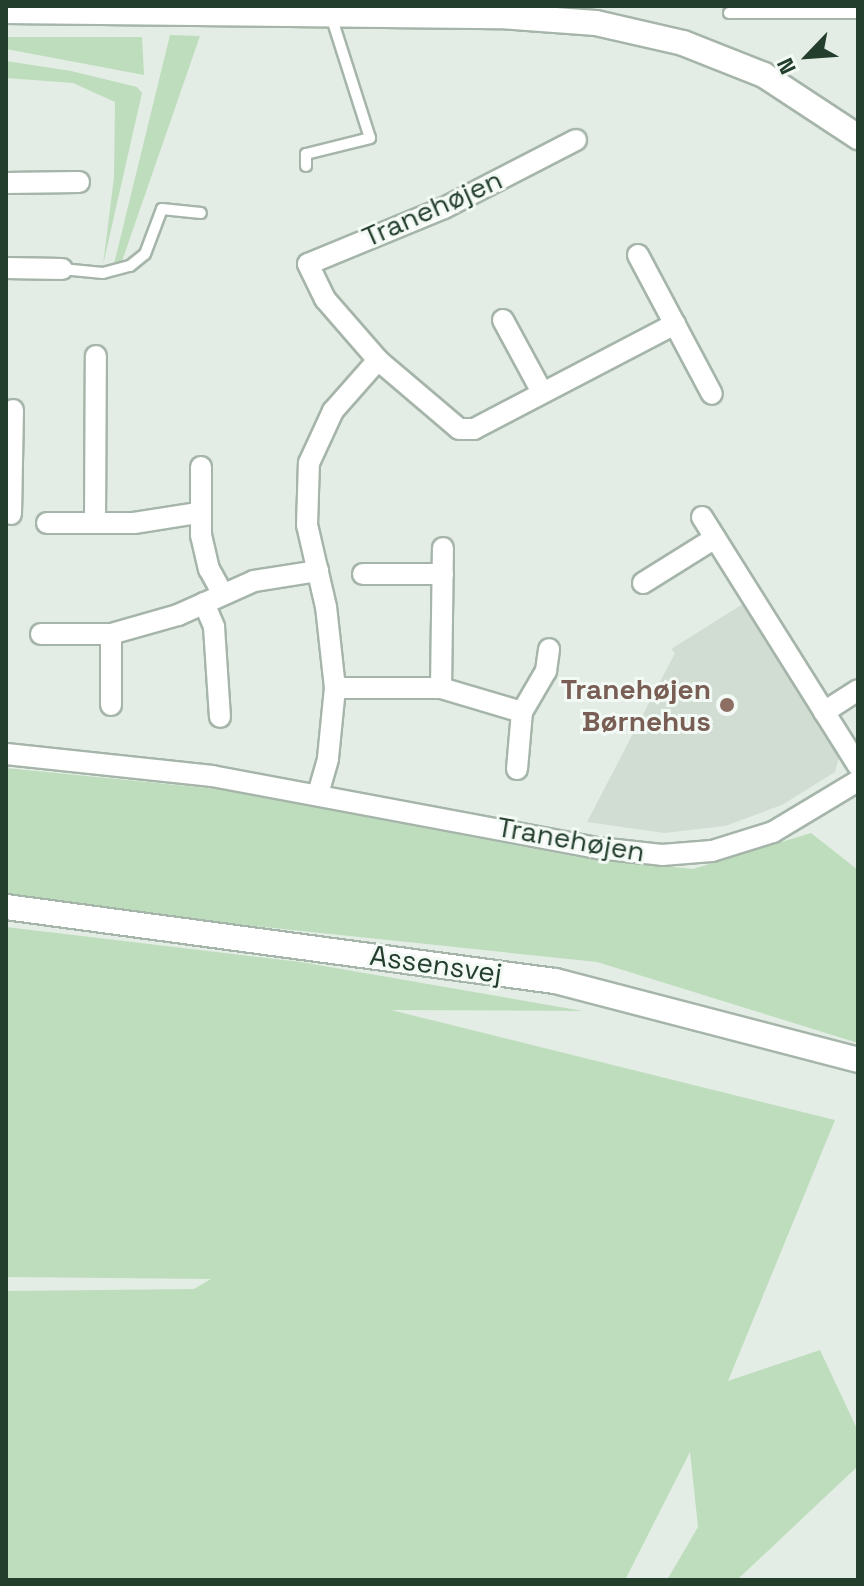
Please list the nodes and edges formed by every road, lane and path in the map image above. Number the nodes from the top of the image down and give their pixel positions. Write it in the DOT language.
graph roads {
  1 [pos="785,10"];
  2 [pos="6,11"];
  3 [pos="729,13"];
  4 [pos="858,13"];
  5 [pos="330,14"];
  6 [pos="858,137"];
  7 [pos="576,140"];
  8 [pos="306,166"];
  9 [pos="79,182"];
  10 [pos="6,183"];
  11 [pos="201,213"];
  12 [pos="638,255"];
  13 [pos="6,268"];
  14 [pos="62,269"];
  15 [pos="503,320"];
  16 [pos="675,324"];
  17 [pos="96,356"];
  18 [pos="378,360"];
  19 [pos="542,392"];
  20 [pos="712,394"];
  21 [pos="13,410"];
  22 [pos="201,467"];
  23 [pos="9,477"];
  24 [pos="198,513"];
  25 [pos="11,514"];
  26 [pos="702,517"];
  27 [pos="95,522"];
  28 [pos="47,523"];
  29 [pos="715,538"];
  30 [pos="443,548"];
  31 [pos="318,571"];
  32 [pos="363,574"];
  33 [pos="443,574"];
  34 [pos="643,583"];
  35 [pos="222,592"];
  36 [pos="204,603"];
  37 [pos="41,634"];
  38 [pos="111,634"];
  39 [pos="549,649"];
  40 [pos="335,688"];
  41 [pos="441,688"];
  42 [pos="858,690"];
  43 [pos="111,705"];
  44 [pos="522,712"];
  45 [pos="824,712"];
  46 [pos="220,717"];
  47 [pos="6,754"];
  48 [pos="858,766"];
  49 [pos="517,769"];
  50 [pos="858,781"];
  51 [pos="318,794"];
  52 [pos="6,907"];
  53 [pos="858,1060"];
  1 -- 3 [label="lane"];
  1 -- 4 [label="lane"];
  2 -- 5 [label="street"];
  5 -- 6 [label="street"];
  5 -- 8 [label="lane"];
  7 -- 18 [label="street, Tranehøjen"];
  9 -- 10 [label="street"];
  11 -- 14 [label="lane"];
  12 -- 16 [label="street"];
  13 -- 14 [label="street"];
  15 -- 19 [label="street"];
  16 -- 19 [label="street, Tranehøjen"];
  16 -- 20 [label="street"];
  17 -- 27 [label="street"];
  18 -- 19 [label="street, Tranehøjen"];
  18 -- 31 [label="street"];
  21 -- 23 [label="street"];
  22 -- 24 [label="street"];
  23 -- 25 [label="street"];
  24 -- 27 [label="street"];
  24 -- 35 [label="street"];
  26 -- 29 [label="street"];
  27 -- 28 [label="street"];
  29 -- 34 [label="street"];
  29 -- 45 [label="street"];
  30 -- 33 [label="street"];
  31 -- 35 [label="street"];
  31 -- 40 [label="street"];
  32 -- 33 [label="street"];
  33 -- 41 [label="street"];
  35 -- 36 [label="street"];
  36 -- 38 [label="street"];
  36 -- 46 [label="street"];
  37 -- 38 [label="street"];
  38 -- 43 [label="street"];
  39 -- 44 [label="street"];
  40 -- 41 [label="street"];
  40 -- 51 [label="street"];
  41 -- 44 [label="street"];
  42 -- 45 [label="street"];
  44 -- 49 [label="street"];
  45 -- 48 [label="street"];
  47 -- 51 [label="street, Tranehøjen"];
  50 -- 51 [label="street, Tranehøjen"];
  52 -- 53 [label="street, Assensvej"];
}
